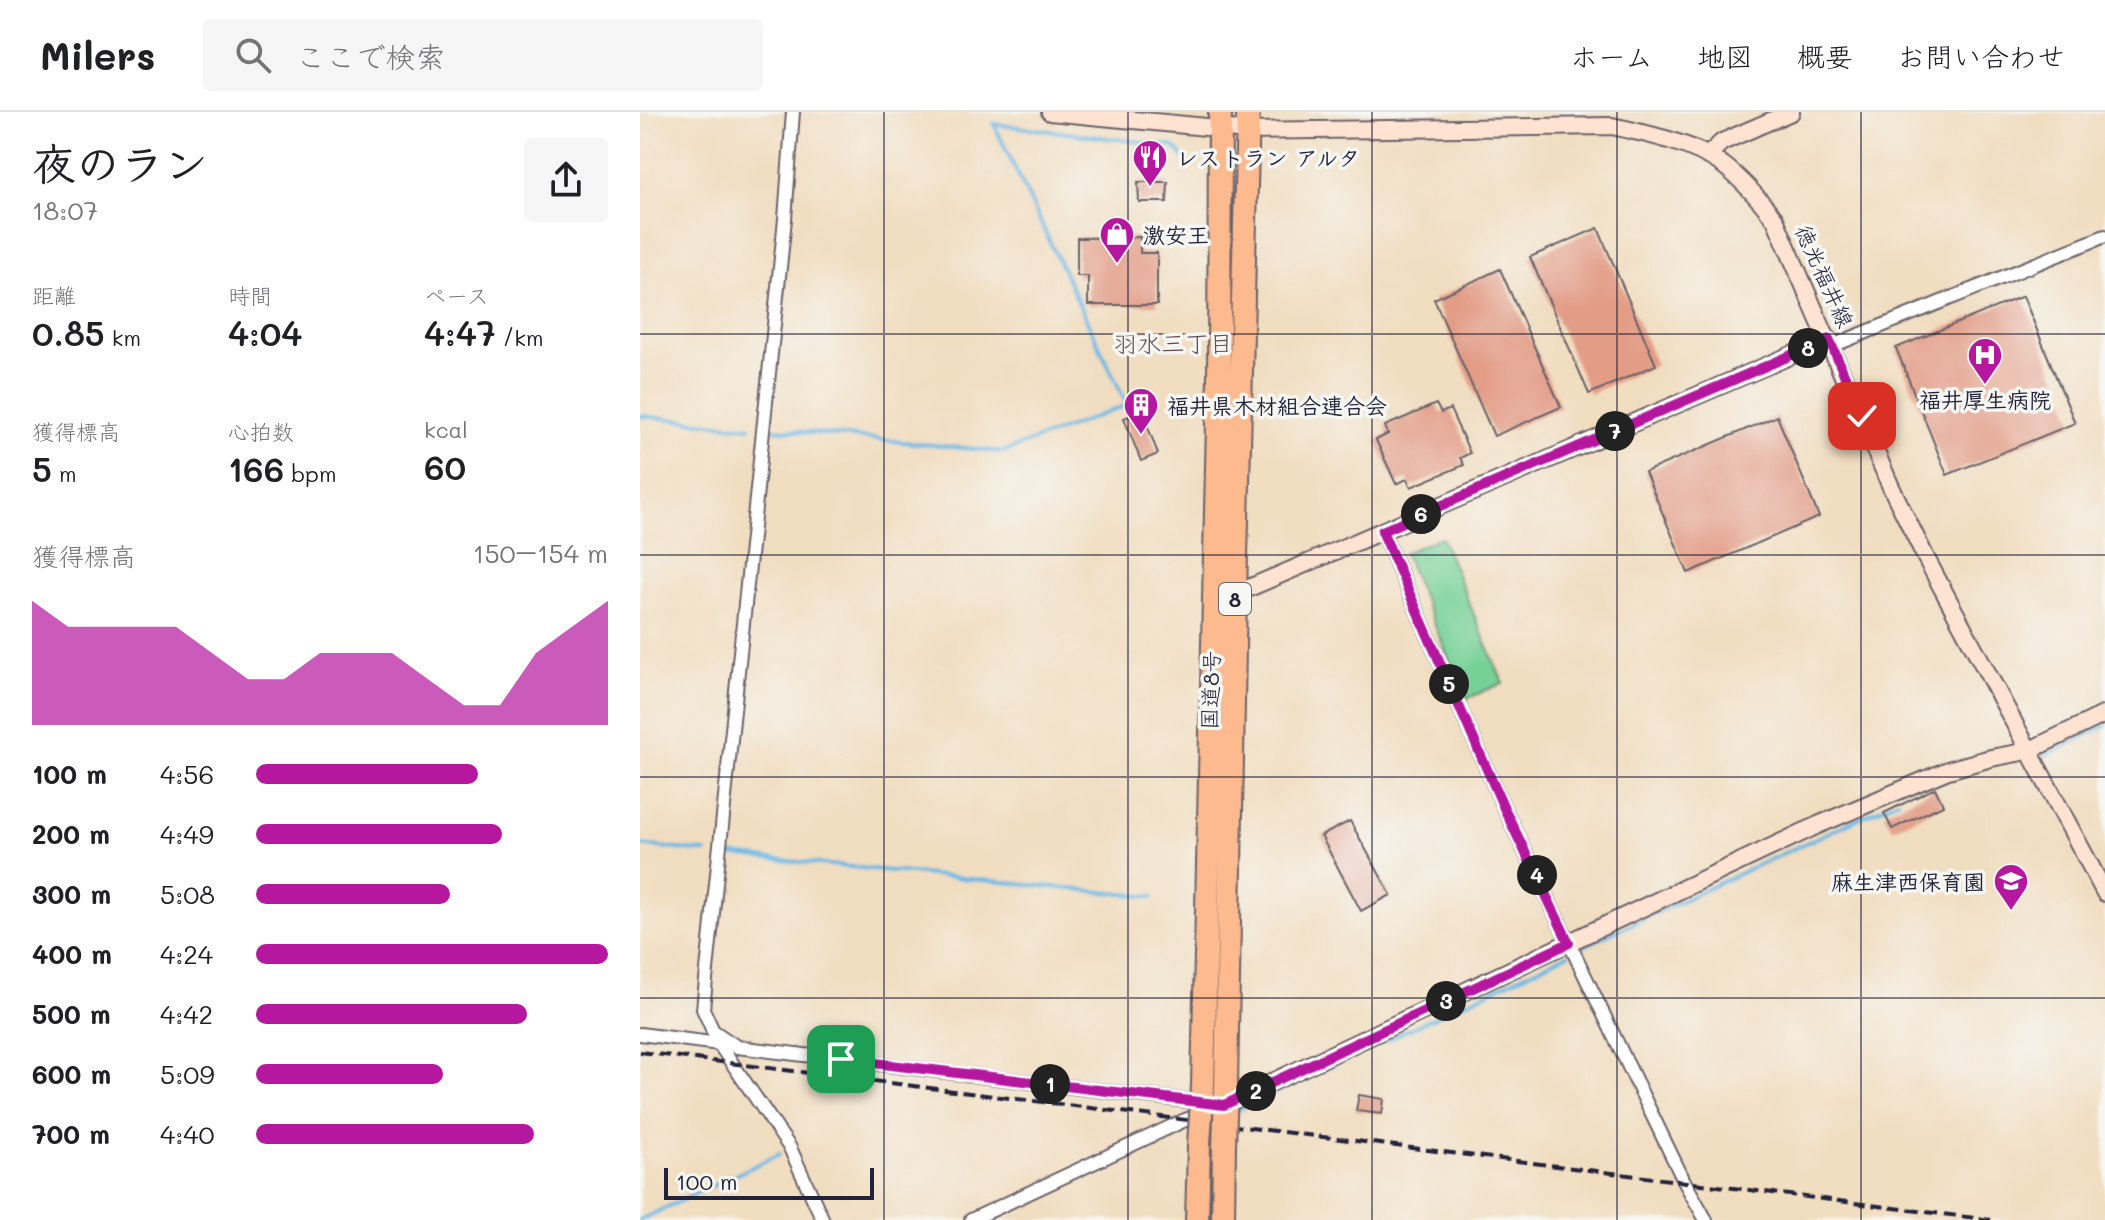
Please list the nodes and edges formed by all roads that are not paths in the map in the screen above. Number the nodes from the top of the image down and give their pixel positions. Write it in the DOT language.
graph roads {
  1 [pos="793,112"];
  2 [pos="1050,112"];
  3 [pos="1791,112"];
  4 [pos="1612,119"];
  5 [pos="1220,120"];
  6 [pos="1248,122"];
  7 [pos="1707,156"];
  8 [pos="2105,236"];
  9 [pos="1831,343"];
  10 [pos="1382,531"];
  11 [pos="1235,594"];
  12 [pos="2105,714"];
  13 [pos="2028,751"];
  14 [pos="2105,893"];
  15 [pos="1569,943"];
  16 [pos="712,1030"];
  17 [pos="640,1034"];
  18 [pos="719,1044"];
  19 [pos="1225,1096"];
  20 [pos="823,1220"];
  21 [pos="971,1220"];
  22 [pos="1197,1220"];
  23 [pos="1223,1220"];
  24 [pos="1706,1220"];
  1 -- 16 [label="street"];
  2 -- 5 [label="street, 徳光福井線"];
  3 -- 7 [label="street"];
  4 -- 6 [label="street, 徳光福井線"];
  4 -- 7 [label="street, 徳光福井線"];
  5 -- 6 [label="street, 徳光福井線"];
  5 -- 22 [label="highway, 国道8号 / 8, bridge"];
  6 -- 11 [label="highway, 国道8号 / 8"];
  7 -- 9 [label="street, 徳光福井線"];
  8 -- 9 [label="street"];
  9 -- 10 [label="street"];
  9 -- 13 [label="street, 徳光福井線"];
  10 -- 11 [label="street"];
  10 -- 15 [label="street"];
  11 -- 19 [label="highway, 国道8号 / 8"];
  12 -- 13 [label="street"];
  13 -- 14 [label="street, 徳光福井線"];
  13 -- 15 [label="street"];
  15 -- 19 [label="street"];
  15 -- 24 [label="street"];
  16 -- 18 [label="street"];
  16 -- 19 [label="street"];
  17 -- 18 [label="street"];
  18 -- 20 [label="street"];
  19 -- 21 [label="street"];
  19 -- 23 [label="highway, 国道8号 / 8, bridge"];
}
